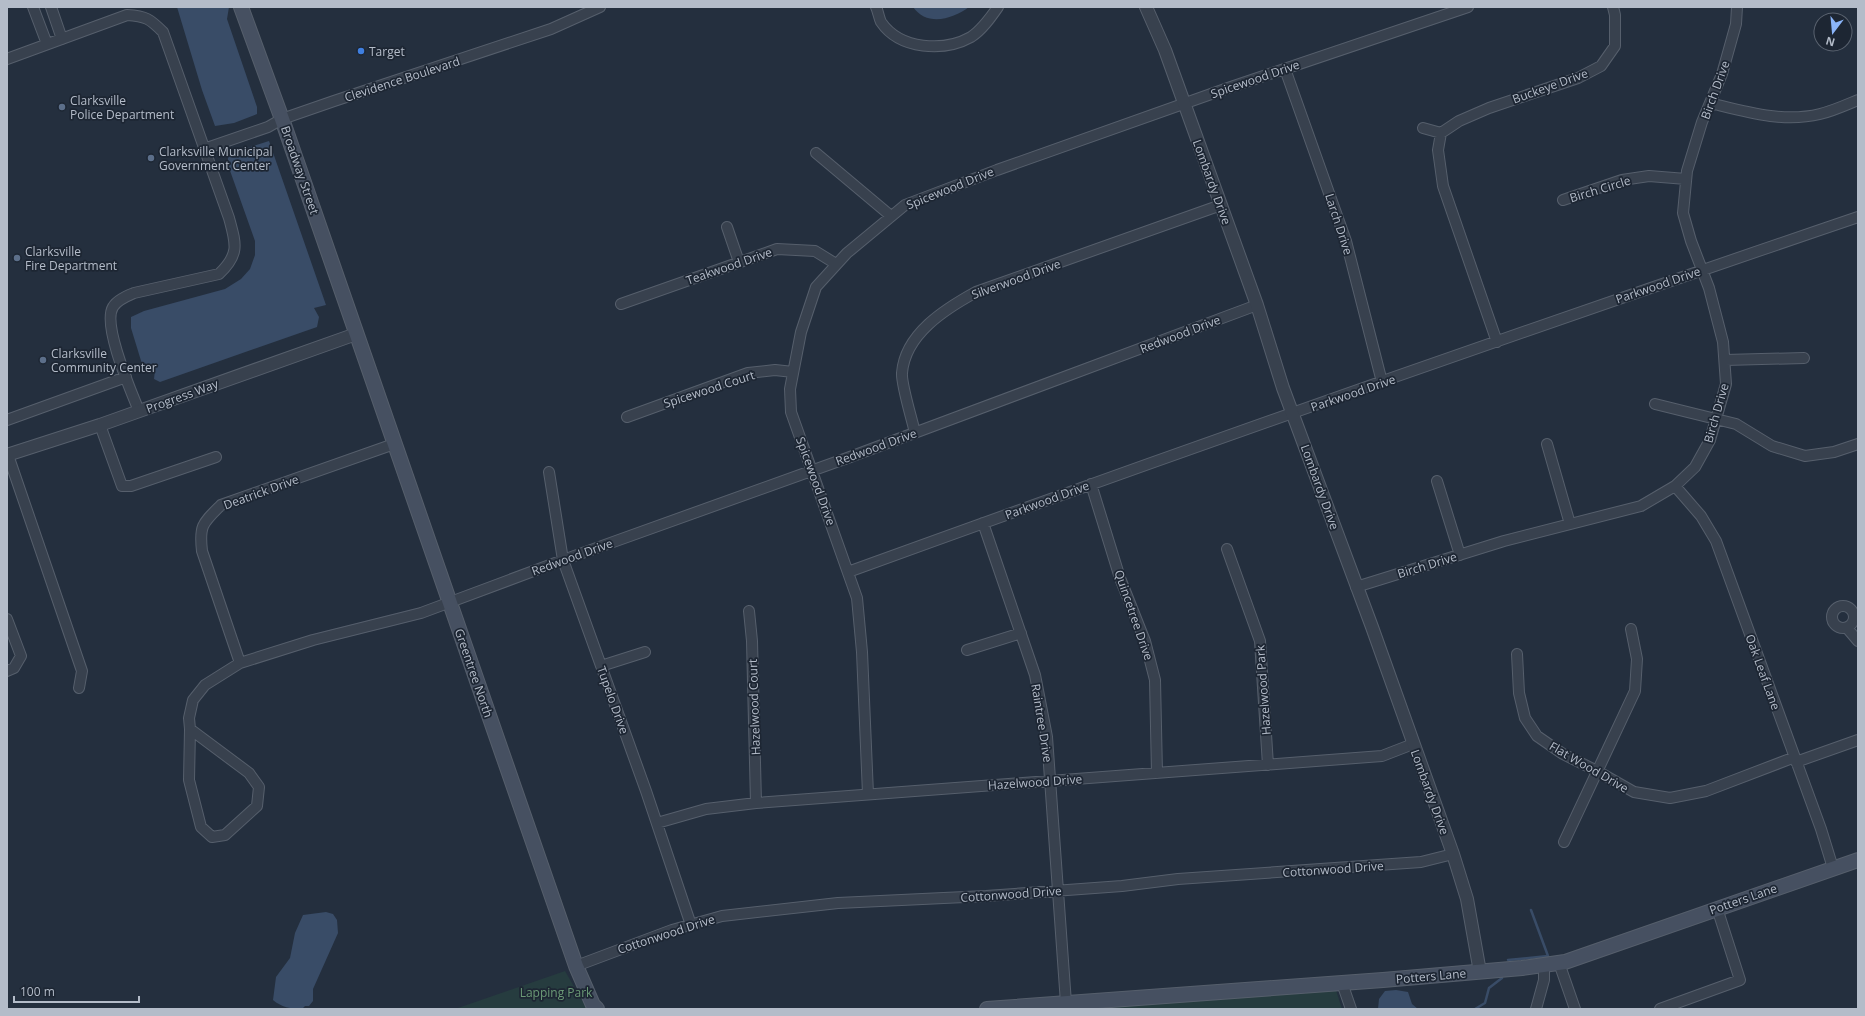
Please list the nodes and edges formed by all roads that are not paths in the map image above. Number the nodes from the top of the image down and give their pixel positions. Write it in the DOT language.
graph roads {
  1 [pos="33,7"];
  2 [pos="51,7"];
  3 [pos="241,7"];
  4 [pos="600,7"];
  5 [pos="876,7"];
  6 [pos="998,7"];
  7 [pos="1146,7"];
  8 [pos="1468,7"];
  9 [pos="1613,7"];
  10 [pos="1737,7"];
  11 [pos="66,37"];
  12 [pos="47,44"];
  13 [pos="7,59"];
  14 [pos="1285,69"];
  15 [pos="1858,100"];
  16 [pos="1710,103"];
  17 [pos="1184,104"];
  18 [pos="282,119"];
  19 [pos="1423,128"];
  20 [pos="1442,133"];
  21 [pos="204,149"];
  22 [pos="816,153"];
  23 [pos="1686,179"];
  24 [pos="1563,200"];
  25 [pos="1221,205"];
  26 [pos="891,216"];
  27 [pos="1858,217"];
  28 [pos="727,227"];
  29 [pos="740,262"];
  30 [pos="836,264"];
  31 [pos="1702,270"];
  32 [pos="621,304"];
  33 [pos="1257,305"];
  34 [pos="356,334"];
  35 [pos="1497,342"];
  36 [pos="1804,358"];
  37 [pos="1725,360"];
  38 [pos="793,372"];
  39 [pos="126,377"];
  40 [pos="1382,382"];
  41 [pos="1655,404"];
  42 [pos="139,411"];
  43 [pos="1292,414"];
  44 [pos="627,417"];
  45 [pos="1716,419"];
  46 [pos="7,420"];
  47 [pos="100,425"];
  48 [pos="915,433"];
  49 [pos="394,444"];
  50 [pos="1547,444"];
  51 [pos="1858,444"];
  52 [pos="7,454"];
  53 [pos="216,457"];
  54 [pos="813,470"];
  55 [pos="549,472"];
  56 [pos="1437,481"];
  57 [pos="1091,484"];
  58 [pos="1675,486"];
  59 [pos="983,523"];
  60 [pos="1570,524"];
  61 [pos="1227,549"];
  62 [pos="1460,555"];
  63 [pos="563,560"];
  64 [pos="848,572"];
  65 [pos="1356,587"];
  66 [pos="450,602"];
  67 [pos="750,611"];
  68 [pos="7,619"];
  69 [pos="1847,628"];
  70 [pos="1631,629"];
  71 [pos="1021,633"];
  72 [pos="1858,641"];
  73 [pos="967,650"];
  74 [pos="645,652"];
  75 [pos="1517,654"];
  76 [pos="240,663"];
  77 [pos="601,666"];
  78 [pos="7,671"];
  79 [pos="79,688"];
  80 [pos="190,729"];
  81 [pos="1858,740"];
  82 [pos="1413,744"];
  83 [pos="1795,760"];
  84 [pos="1268,765"];
  85 [pos="1597,771"];
  86 [pos="1157,773"];
  87 [pos="1050,781"];
  88 [pos="868,794"];
  89 [pos="756,803"];
  90 [pos="657,823"];
  91 [pos="1564,842"];
  92 [pos="1452,854"];
  93 [pos="1858,860"];
  94 [pos="1833,868"];
  95 [pos="1058,890"];
  96 [pos="1717,908"];
  97 [pos="691,925"];
  98 [pos="1559,963"];
  99 [pos="1544,965"];
  100 [pos="576,966"];
  101 [pos="1480,972"];
  102 [pos="1342,983"];
  103 [pos="1066,1003"];
  104 [pos="597,1009"];
  105 [pos="988,1009"];
  106 [pos="1351,1009"];
  107 [pos="1536,1009"];
  108 [pos="1575,1009"];
  109 [pos="1660,1009"];
  1 -- 12 [label="street"];
  2 -- 11 [label="street"];
  3 -- 18 [label="main road, Broadway Street"];
  4 -- 18 [label="street, Clevidence Boulevard"];
  5 -- 6 [label="street"];
  7 -- 17 [label="street, Lombardy Drive"];
  8 -- 14 [label="street, Spicewood Drive"];
  9 -- 20 [label="street, Buckeye Drive"];
  10 -- 16 [label="street, Birch Drive"];
  11 -- 12 [label="street"];
  11 -- 21 [label="street"];
  12 -- 13 [label="street"];
  14 -- 17 [label="street, Spicewood Drive"];
  14 -- 40 [label="street, Larch Drive"];
  15 -- 16 [label="street"];
  16 -- 23 [label="street, Birch Drive"];
  17 -- 25 [label="street, Lombardy Drive"];
  17 -- 26 [label="street, Spicewood Drive"];
  18 -- 21 [label="street, Clevidence Boulevard"];
  18 -- 34 [label="main road, Broadway Street"];
  19 -- 20 [label="street"];
  20 -- 35 [label="street"];
  21 -- 39 [label="street"];
  22 -- 26 [label="street"];
  23 -- 24 [label="street, Birch Circle"];
  23 -- 31 [label="street, Birch Drive"];
  25 -- 33 [label="street, Lombardy Drive"];
  25 -- 48 [label="street, Silverwood Drive"];
  26 -- 30 [label="street, Spicewood Drive"];
  27 -- 31 [label="street, Parkwood Drive"];
  28 -- 29 [label="street"];
  29 -- 30 [label="street, Teakwood Drive"];
  29 -- 32 [label="street, Teakwood Drive"];
  30 -- 38 [label="street, Spicewood Drive"];
  31 -- 35 [label="street, Parkwood Drive"];
  31 -- 37 [label="street, Birch Drive"];
  33 -- 43 [label="street, Lombardy Drive"];
  33 -- 48 [label="street, Redwood Drive"];
  34 -- 42 [label="street, Progress Way"];
  34 -- 49 [label="main road, Greentree North"];
  35 -- 40 [label="street, Parkwood Drive"];
  36 -- 37 [label="street"];
  37 -- 45 [label="street, Birch Drive"];
  38 -- 44 [label="street, Spicewood Court"];
  38 -- 54 [label="street, Spicewood Drive"];
  39 -- 42 [label="street"];
  39 -- 46 [label="street"];
  40 -- 43 [label="street, Parkwood Drive"];
  41 -- 45 [label="street"];
  42 -- 47 [label="street, Progress Way"];
  43 -- 57 [label="street, Parkwood Drive"];
  43 -- 65 [label="street, Lombardy Drive"];
  45 -- 51 [label="street"];
  45 -- 58 [label="street, Birch Drive"];
  47 -- 52 [label="street, Progress Way"];
  47 -- 53 [label="street"];
  48 -- 54 [label="street, Redwood Drive"];
  49 -- 66 [label="main road, Greentree North"];
  49 -- 76 [label="street, Deatrick Drive"];
  50 -- 60 [label="street"];
  52 -- 79 [label="street"];
  54 -- 63 [label="street, Redwood Drive"];
  54 -- 64 [label="street, Spicewood Drive"];
  55 -- 63 [label="street, Tupelo Drive"];
  56 -- 62 [label="street"];
  57 -- 59 [label="street, Parkwood Drive"];
  57 -- 86 [label="street, Quincetree Drive"];
  58 -- 60 [label="street, Birch Drive"];
  58 -- 83 [label="street, Oak Leaf Lane"];
  59 -- 64 [label="street, Parkwood Drive"];
  59 -- 71 [label="street, Raintree Drive"];
  60 -- 62 [label="street, Birch Drive"];
  61 -- 84 [label="street, Hazelwood Park"];
  62 -- 65 [label="street, Birch Drive"];
  63 -- 66 [label="street, Redwood Drive"];
  63 -- 77 [label="street, Tupelo Drive"];
  64 -- 88 [label="street, Spicewood Drive"];
  65 -- 82 [label="street, Lombardy Drive"];
  66 -- 76 [label="street, Redwood Drive"];
  66 -- 100 [label="main road, Greentree North"];
  67 -- 89 [label="street, Hazelwood Court"];
  68 -- 78 [label="street"];
  69 -- 72 [label="street"];
  70 -- 85 [label="street"];
  71 -- 73 [label="street"];
  71 -- 87 [label="street, Raintree Drive"];
  74 -- 77 [label="street"];
  75 -- 85 [label="street, Flat Wood Drive"];
  76 -- 80 [label="street, Redwood Drive"];
  77 -- 90 [label="street, Tupelo Drive"];
  80 -- 80 [label="street, Redwood Drive"];
  81 -- 83 [label="street, Flat Wood Drive"];
  82 -- 84 [label="street, Hazelwood Drive"];
  82 -- 92 [label="street, Lombardy Drive"];
  83 -- 85 [label="street, Flat Wood Drive"];
  83 -- 94 [label="street, Oak Leaf Lane"];
  84 -- 86 [label="street, Hazelwood Drive"];
  85 -- 91 [label="street"];
  86 -- 87 [label="street, Hazelwood Drive"];
  87 -- 88 [label="street, Hazelwood Drive"];
  87 -- 95 [label="street, Raintree Drive"];
  88 -- 89 [label="street, Hazelwood Drive"];
  89 -- 90 [label="street, Hazelwood Drive"];
  90 -- 97 [label="street, Tupelo Drive"];
  92 -- 95 [label="street, Cottonwood Drive"];
  92 -- 101 [label="street, Lombardy Drive"];
  93 -- 94 [label="main road, Potters Lane"];
  94 -- 96 [label="main road, Potters Lane"];
  95 -- 97 [label="street, Cottonwood Drive"];
  95 -- 103 [label="street, Raintree Drive"];
  96 -- 98 [label="main road, Potters Lane"];
  96 -- 109 [label="street"];
  97 -- 100 [label="street, Cottonwood Drive"];
  98 -- 99 [label="main road, Potters Lane"];
  98 -- 108 [label="street"];
  99 -- 101 [label="main road, Potters Lane"];
  99 -- 107 [label="street"];
  100 -- 104 [label="main road, Greentree North"];
  101 -- 102 [label="main road, Potters Lane"];
  102 -- 103 [label="main road, Potters Lane"];
  102 -- 106 [label="street"];
  103 -- 105 [label="main road, Potters Lane"];
}
